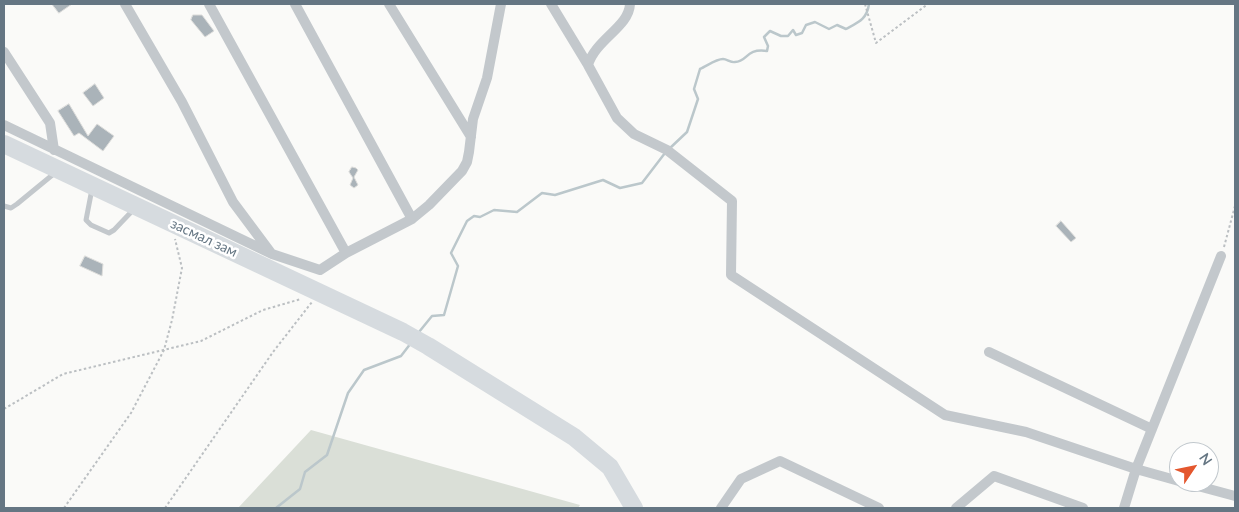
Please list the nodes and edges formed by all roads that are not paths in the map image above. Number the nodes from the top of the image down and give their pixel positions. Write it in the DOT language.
graph roads {
  1 [pos="125,4"];
  2 [pos="209,4"];
  3 [pos="295,4"];
  4 [pos="389,4"];
  5 [pos="501,4"];
  6 [pos="551,4"];
  7 [pos="630,4"];
  8 [pos="4,52"];
  9 [pos="588,65"];
  10 [pos="4,125"];
  11 [pos="471,137"];
  12 [pos="4,144"];
  13 [pos="54,150"];
  14 [pos="58,170"];
  15 [pos="93,186"];
  16 [pos="4,206"];
  17 [pos="137,206"];
  18 [pos="412,219"];
  19 [pos="346,253"];
  20 [pos="272,254"];
  21 [pos="1221,256"];
  22 [pos="989,352"];
  23 [pos="1152,428"];
  24 [pos="1136,470"];
  25 [pos="1169,478"];
  26 [pos="1219,492"];
  27 [pos="1235,496"];
  28 [pos="634,508"];
  29 [pos="720,508"];
  30 [pos="879,508"];
  31 [pos="956,508"];
  32 [pos="1084,508"];
  33 [pos="1124,508"];
  1 -- 20 [label="street"];
  2 -- 19 [label="street"];
  3 -- 18 [label="street"];
  4 -- 11 [label="street"];
  5 -- 11 [label="street"];
  6 -- 9 [label="street"];
  7 -- 9 [label="street"];
  8 -- 13 [label="street"];
  9 -- 24 [label="street"];
  10 -- 13 [label="street"];
  11 -- 18 [label="street"];
  12 -- 14 [label="highway, засмал зам"];
  13 -- 20 [label="street"];
  14 -- 15 [label="highway, засмал зам"];
  14 -- 16 [label="lane"];
  15 -- 17 [label="highway, засмал зам"];
  15 -- 17 [label="lane"];
  17 -- 28 [label="highway, засмал зам"];
  18 -- 19 [label="street"];
  19 -- 20 [label="street"];
  21 -- 23 [label="street"];
  22 -- 23 [label="street"];
  23 -- 24 [label="street"];
  24 -- 25 [label="street"];
  24 -- 33 [label="street"];
  26 -- 27 [label="street"];
  29 -- 30 [label="street"];
  31 -- 32 [label="street"];
}
